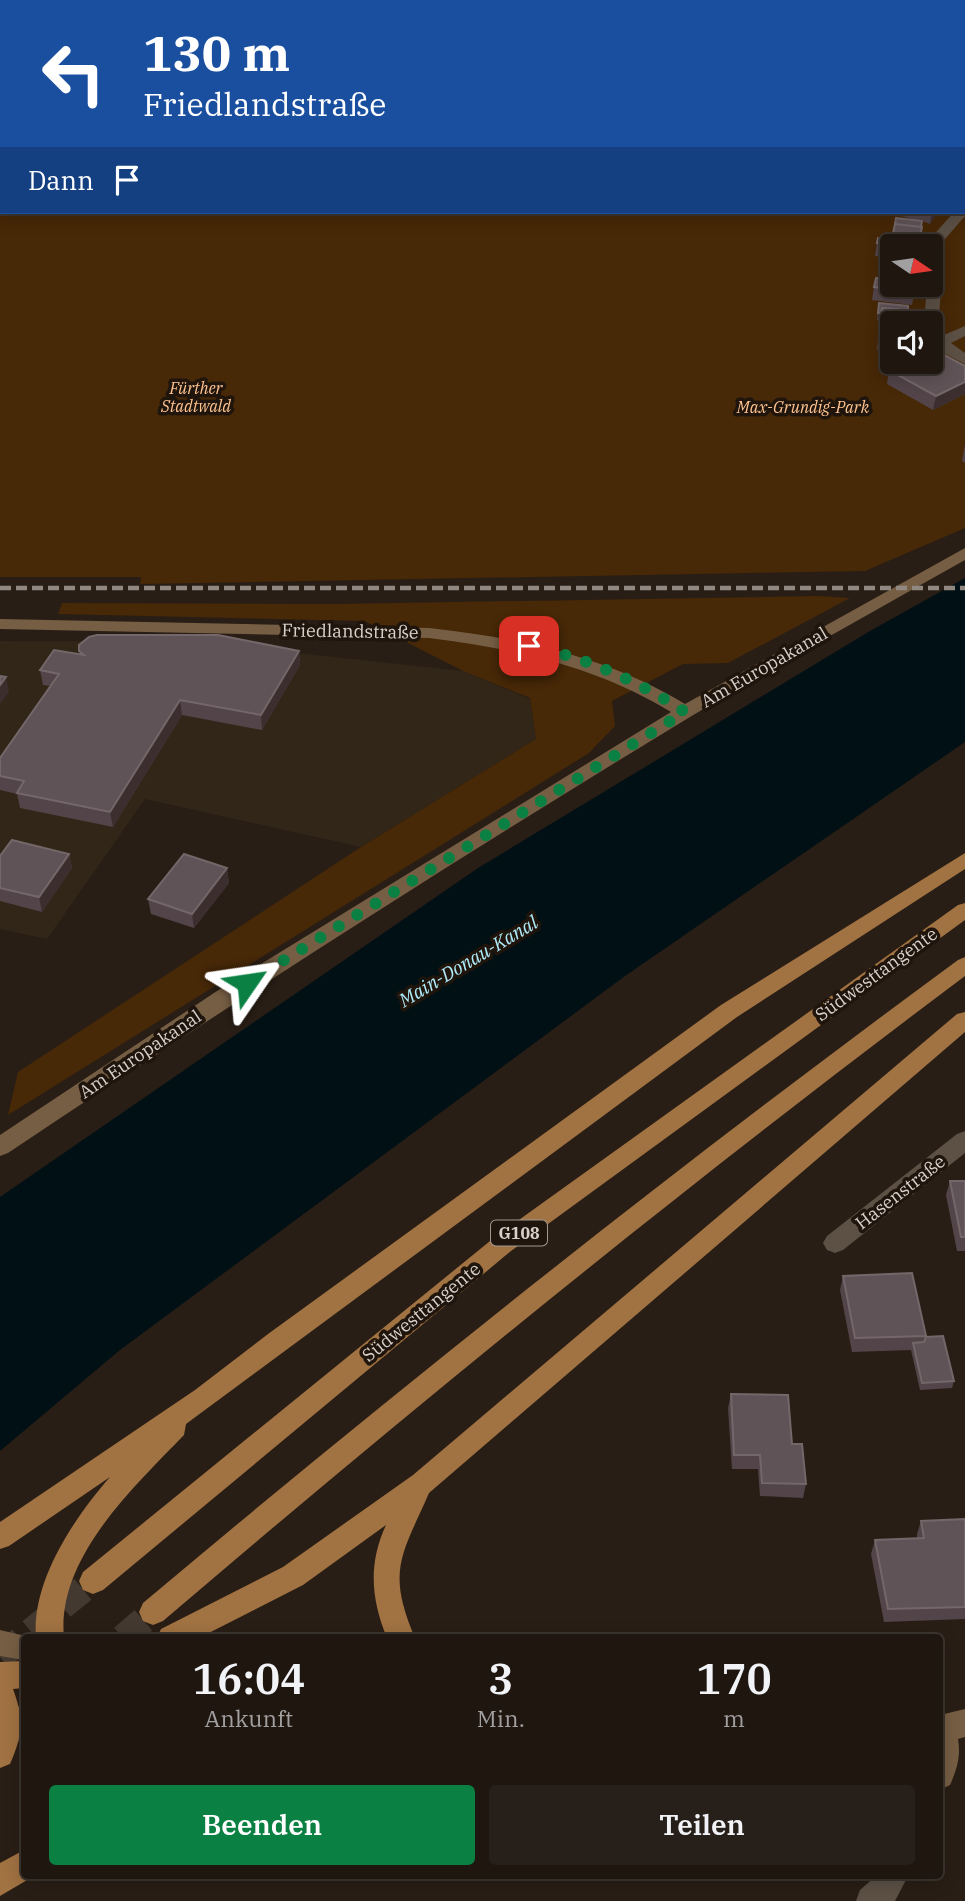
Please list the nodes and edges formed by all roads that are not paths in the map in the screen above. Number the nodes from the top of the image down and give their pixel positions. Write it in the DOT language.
graph roads {
  1 [pos="959,214"];
  2 [pos="932,311"];
  3 [pos="965,330"];
  4 [pos="943,341"];
  5 [pos="943,344"];
  6 [pos="965,359"];
  7 [pos="965,552"];
  8 [pos="0,624"];
  9 [pos="685,712"];
  10 [pos="965,860"];
  11 [pos="965,910"];
  12 [pos="965,965"];
  13 [pos="965,1020"];
  14 [pos="965,1140"];
  15 [pos="0,1147"];
  16 [pos="835,1243"];
  17 [pos="211,1393"];
  18 [pos="422,1483"];
  19 [pos="0,1537"];
  20 [pos="93,1581"];
  21 [pos="153,1612"];
  22 [pos="49,1634"];
  23 [pos="180,1634"];
  24 [pos="399,1634"];
  25 [pos="0,1643"];
  26 [pos="21,1646"];
  27 [pos="21,1675"];
  28 [pos="0,1676"];
  29 [pos="9,1709"];
  30 [pos="965,1723"];
  31 [pos="943,1728"];
  32 [pos="943,1740"];
  33 [pos="0,1754"];
  34 [pos="943,1768"];
  35 [pos="21,1867"];
  36 [pos="891,1879"];
  37 [pos="0,1881"];
  38 [pos="871,1901"];
  1 -- 2 [label="street"];
  3 -- 4 [label="street"];
  5 -- 6 [label="street"];
  7 -- 9 [label="main road, Am Europakanal"];
  8 -- 9 [label="main road, Friedlandstraße"];
  9 -- 15 [label="main road, Am Europakanal"];
  10 -- 17 [label="highway"];
  11 -- 20 [label="highway, Südwesttangente / G108"];
  12 -- 21 [label="highway"];
  13 -- 18 [label="highway"];
  14 -- 16 [label="street, Hasenstraße"];
  17 -- 19 [label="highway"];
  17 -- 22 [label="highway"];
  18 -- 23 [label="highway"];
  18 -- 24 [label="highway"];
  25 -- 26 [label="main road"];
  27 -- 28 [label="highway"];
  29 -- 33 [label="highway"];
  30 -- 31 [label="main road"];
  32 -- 34 [label="main road"];
  35 -- 37 [label="highway"];
  36 -- 38 [label="street"];
}
